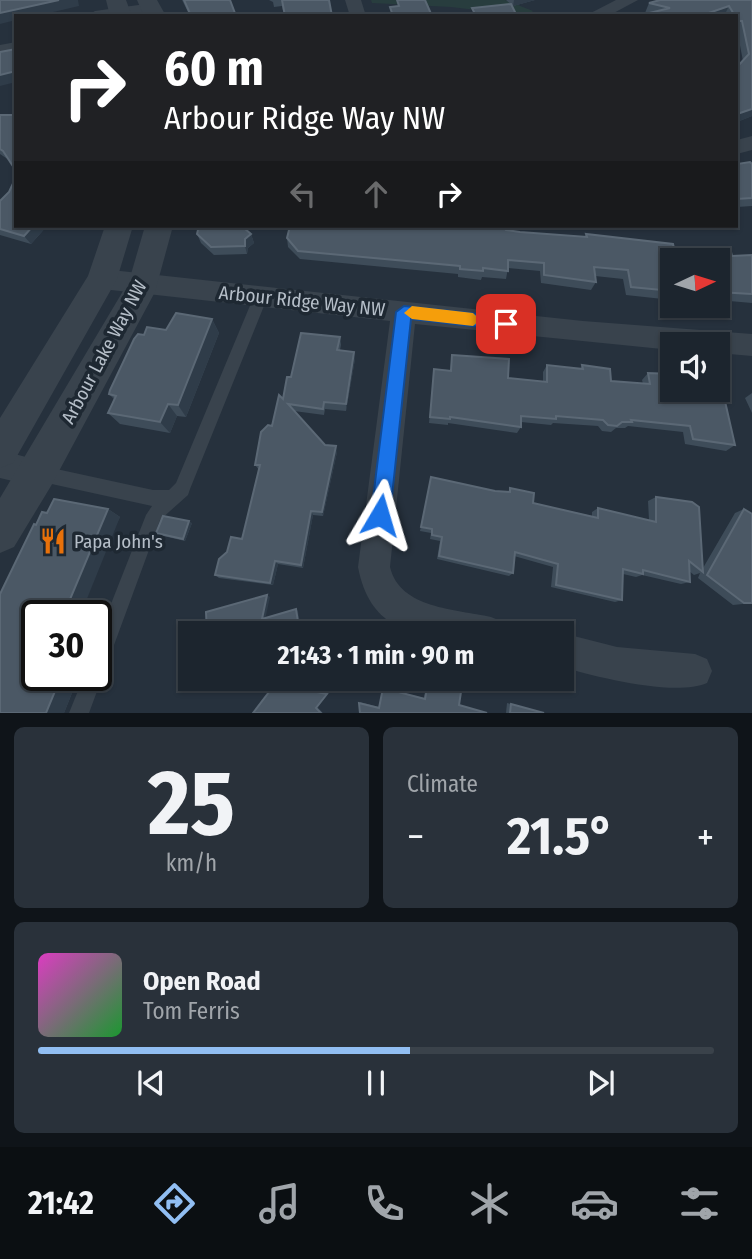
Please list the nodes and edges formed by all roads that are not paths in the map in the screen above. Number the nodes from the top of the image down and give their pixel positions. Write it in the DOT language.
graph roads {
  1 [pos="630,0"];
  2 [pos="135,9"];
  3 [pos="106,14"];
  4 [pos="598,14"];
  5 [pos="118,228"];
  6 [pos="158,228"];
  7 [pos="102,279"];
  8 [pos="144,283"];
  9 [pos="261,296"];
  10 [pos="404,312"];
  11 [pos="752,345"];
  12 [pos="0,451"];
  13 [pos="0,464"];
  14 [pos="38,473"];
  15 [pos="172,498"];
  16 [pos="0,533"];
  17 [pos="440,621"];
  18 [pos="112,625"];
  19 [pos="574,653"];
  20 [pos="695,671"];
  21 [pos="87,691"];
  22 [pos="79,713"];
  1 -- 4 [label="street"];
  2 -- 3 [label="street"];
  5 -- 7 [label="street, Arbour Lake Way NW"];
  6 -- 8 [label="street, Arbour Lake Way NW"];
  7 -- 8 [label="street, Arbour Ridge Way NW"];
  7 -- 12 [label="street, Arbour Lake Way NW"];
  8 -- 9 [label="street, Arbour Ridge Way NW"];
  8 -- 14 [label="street, Arbour Lake Way NW"];
  9 -- 10 [label="street, Arbour Ridge Way NW"];
  9 -- 15 [label="lane"];
  10 -- 11 [label="street, Arbour Ridge Way NW"];
  10 -- 17 [label="street"];
  13 -- 14 [label="street"];
  14 -- 15 [label="lane"];
  14 -- 16 [label="street, Arbour Lake Way NW"];
  15 -- 18 [label="lane"];
  19 -- 20 [label="street"];
  21 -- 22 [label="lane"];
}
